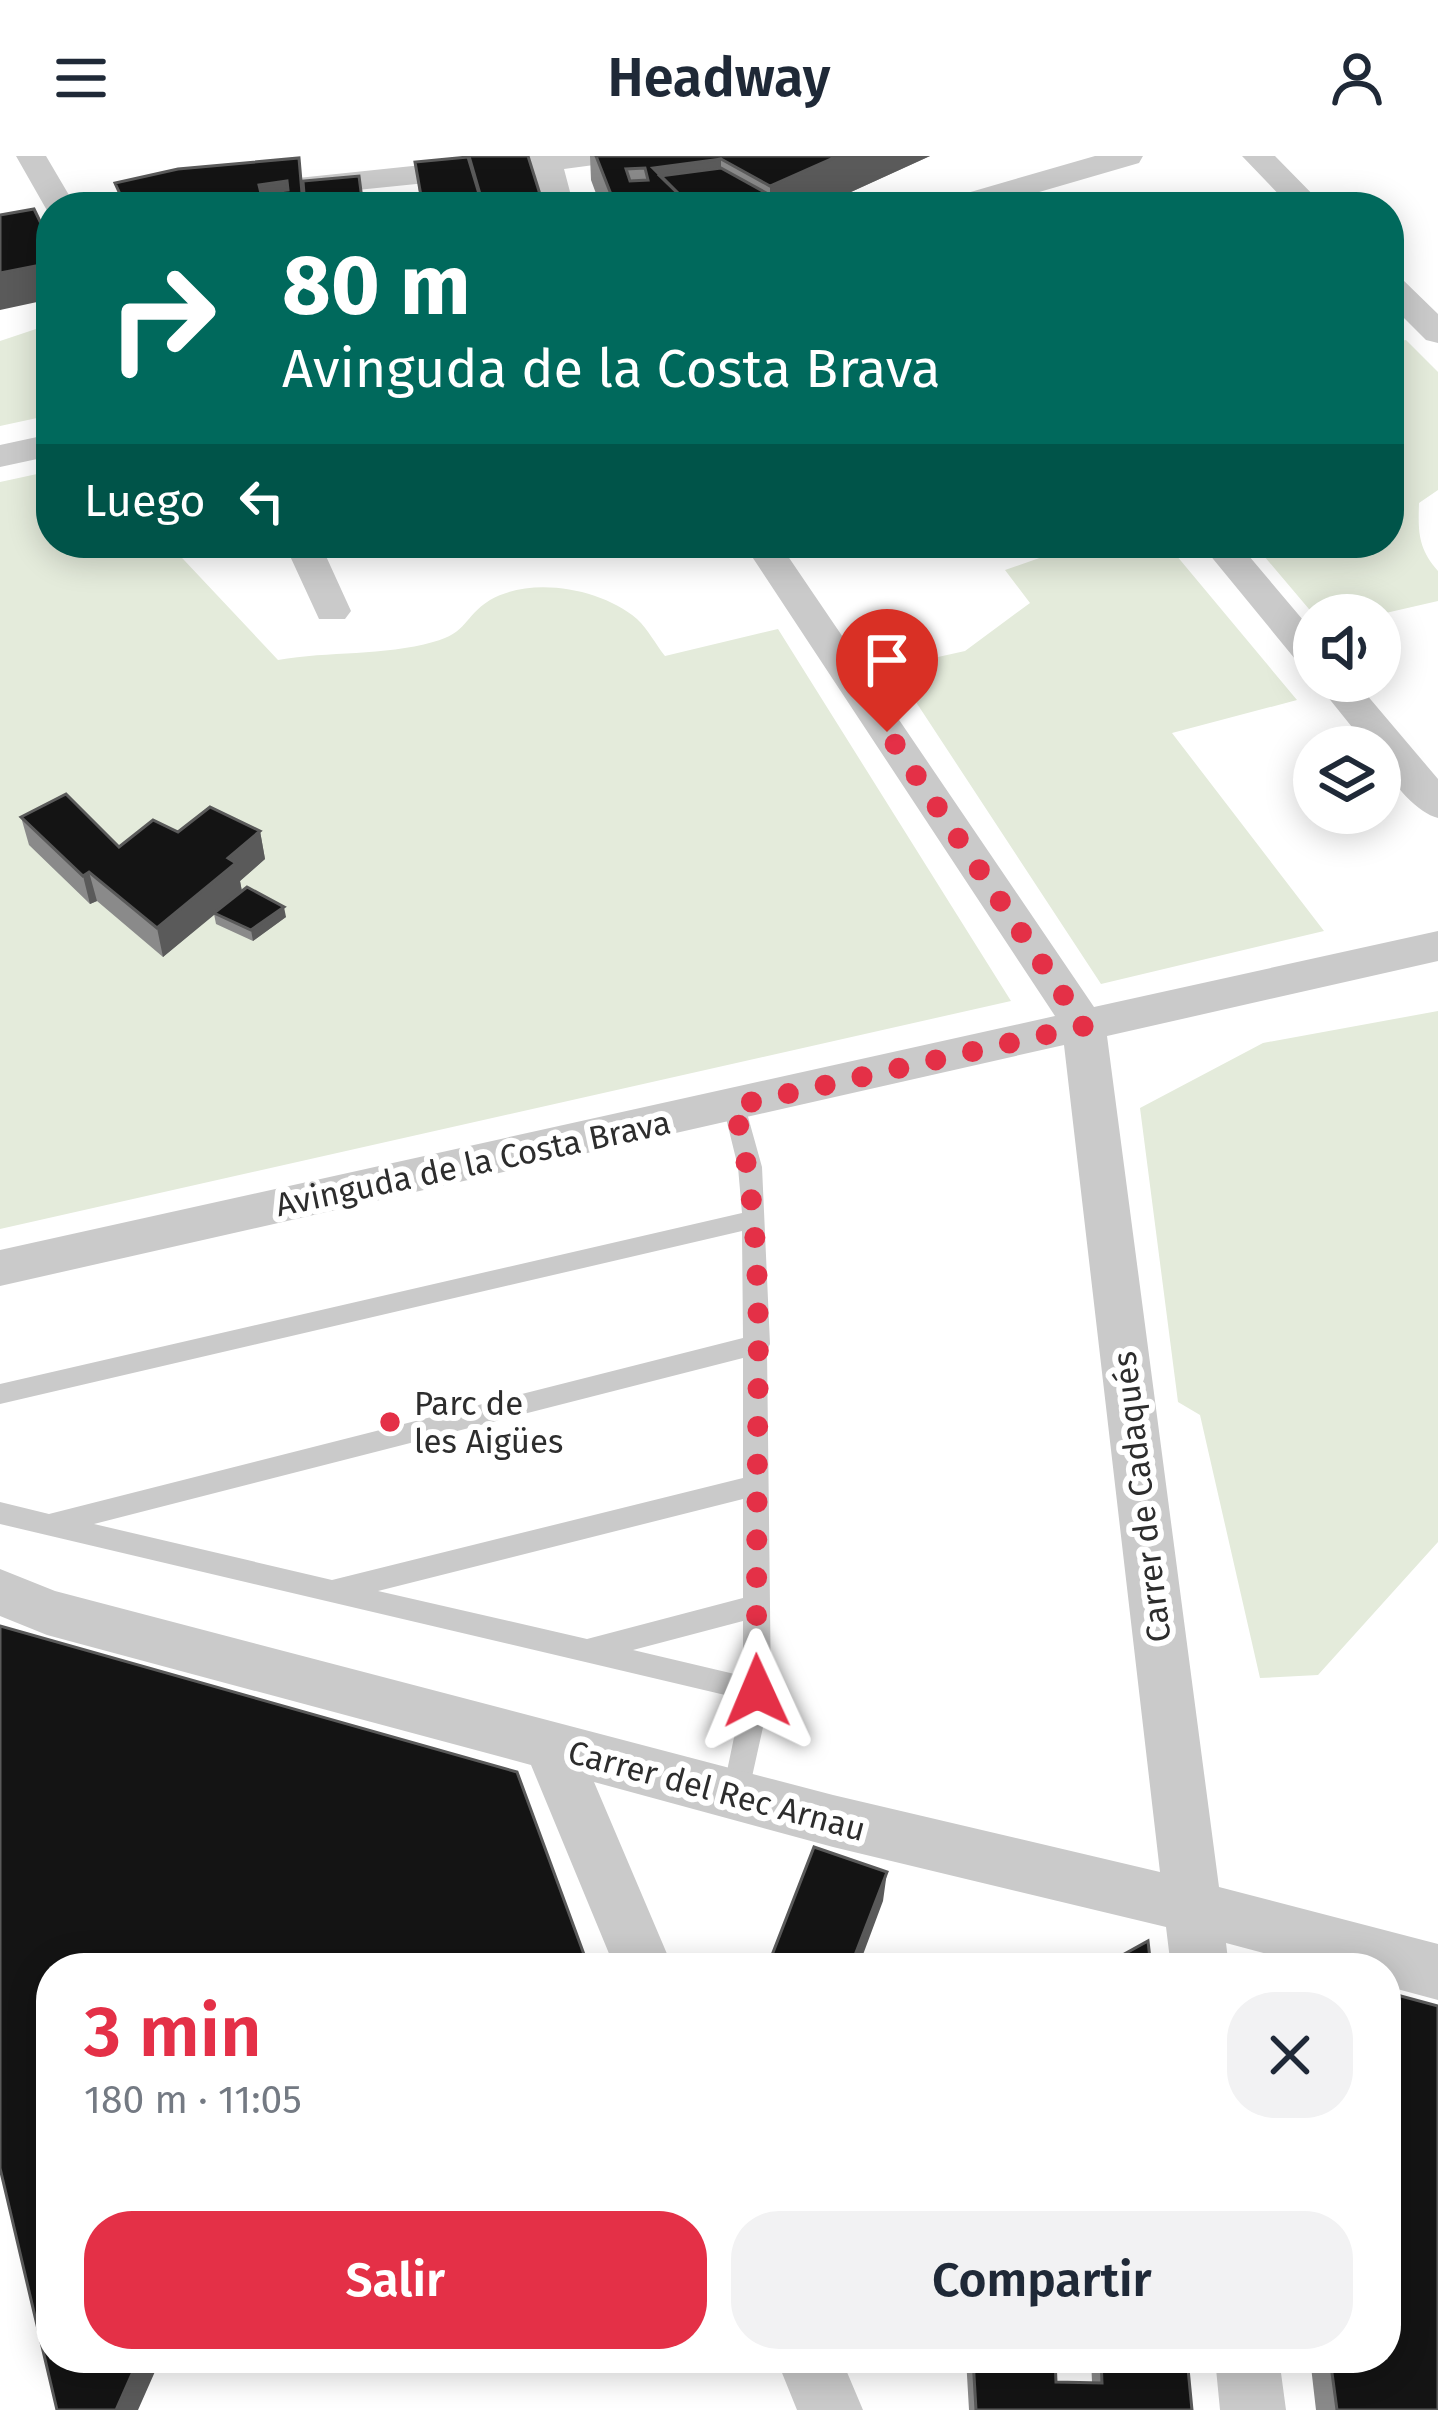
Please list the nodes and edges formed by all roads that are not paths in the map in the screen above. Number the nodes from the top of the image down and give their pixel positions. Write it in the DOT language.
graph roads {
  1 [pos="31,156"];
  2 [pos="598,156"];
  3 [pos="1128,156"];
  4 [pos="1258,156"];
  5 [pos="546,159"];
  6 [pos="41,192"];
  7 [pos="387,192"];
  8 [pos="554,192"];
  9 [pos="1005,192"];
  10 [pos="1295,192"];
  11 [pos="1404,300"];
  12 [pos="1438,334"];
  13 [pos="36,448"];
  14 [pos="0,456"];
  15 [pos="309,558"];
  16 [pos="771,558"];
  17 [pos="1231,558"];
  18 [pos="332,611"];
  19 [pos="1293,632"];
  20 [pos="1352,702"];
  21 [pos="1438,805"];
  22 [pos="1438,946"];
  23 [pos="1084,1026"];
  24 [pos="734,1106"];
  25 [pos="754,1219"];
  26 [pos="0,1268"];
  27 [pos="758,1344"];
  28 [pos="0,1394"];
  29 [pos="758,1485"];
  30 [pos="0,1513"];
  31 [pos="48,1525"];
  32 [pos="331,1591"];
  33 [pos="16,1606"];
  34 [pos="756,1606"];
  35 [pos="587,1652"];
  36 [pos="757,1691"];
  37 [pos="550,1747"];
  38 [pos="736,1796"];
  39 [pos="1193,1906"];
  40 [pos="638,1953"];
  41 [pos="1198,1953"];
  42 [pos="1367,1953"];
  43 [pos="1401,1962"];
  44 [pos="1438,1972"];
  45 [pos="814,2373"];
  46 [pos="1249,2373"];
  47 [pos="830,2410"];
  48 [pos="1253,2410"];
  1 -- 6 [label="street"];
  2 -- 5 [label="street"];
  3 -- 9 [label="street"];
  4 -- 10 [label="street"];
  5 -- 7 [label="street"];
  5 -- 8 [label="street"];
  11 -- 12 [label="street"];
  13 -- 14 [label="street"];
  15 -- 18 [label="street"];
  16 -- 23 [label="street"];
  17 -- 19 [label="street"];
  20 -- 21 [label="street"];
  22 -- 23 [label="street, Avinguda de la Costa Brava"];
  23 -- 24 [label="street, Avinguda de la Costa Brava"];
  23 -- 39 [label="street, Carrer de Cadaqués"];
  24 -- 25 [label="lane"];
  24 -- 26 [label="street, Avinguda de la Costa Brava"];
  25 -- 27 [label="lane"];
  25 -- 28 [label="lane"];
  27 -- 29 [label="lane"];
  27 -- 31 [label="lane"];
  29 -- 32 [label="lane"];
  29 -- 34 [label="lane"];
  30 -- 31 [label="lane"];
  31 -- 32 [label="lane"];
  32 -- 35 [label="lane"];
  33 -- 37 [label="street, Carrer del Rec Arnau"];
  34 -- 35 [label="lane"];
  34 -- 36 [label="lane"];
  35 -- 36 [label="lane"];
  36 -- 38 [label="lane"];
  37 -- 38 [label="street, Carrer del Rec Arnau"];
  37 -- 40 [label="street"];
  38 -- 39 [label="street, Carrer del Rec Arnau"];
  39 -- 41 [label="street, Carrer de Cadaqués"];
  39 -- 42 [label="street, Carrer del Rec Arnau"];
  43 -- 44 [label="street, Carrer del Rec Arnau"];
  45 -- 47 [label="street"];
  46 -- 48 [label="street"];
}
